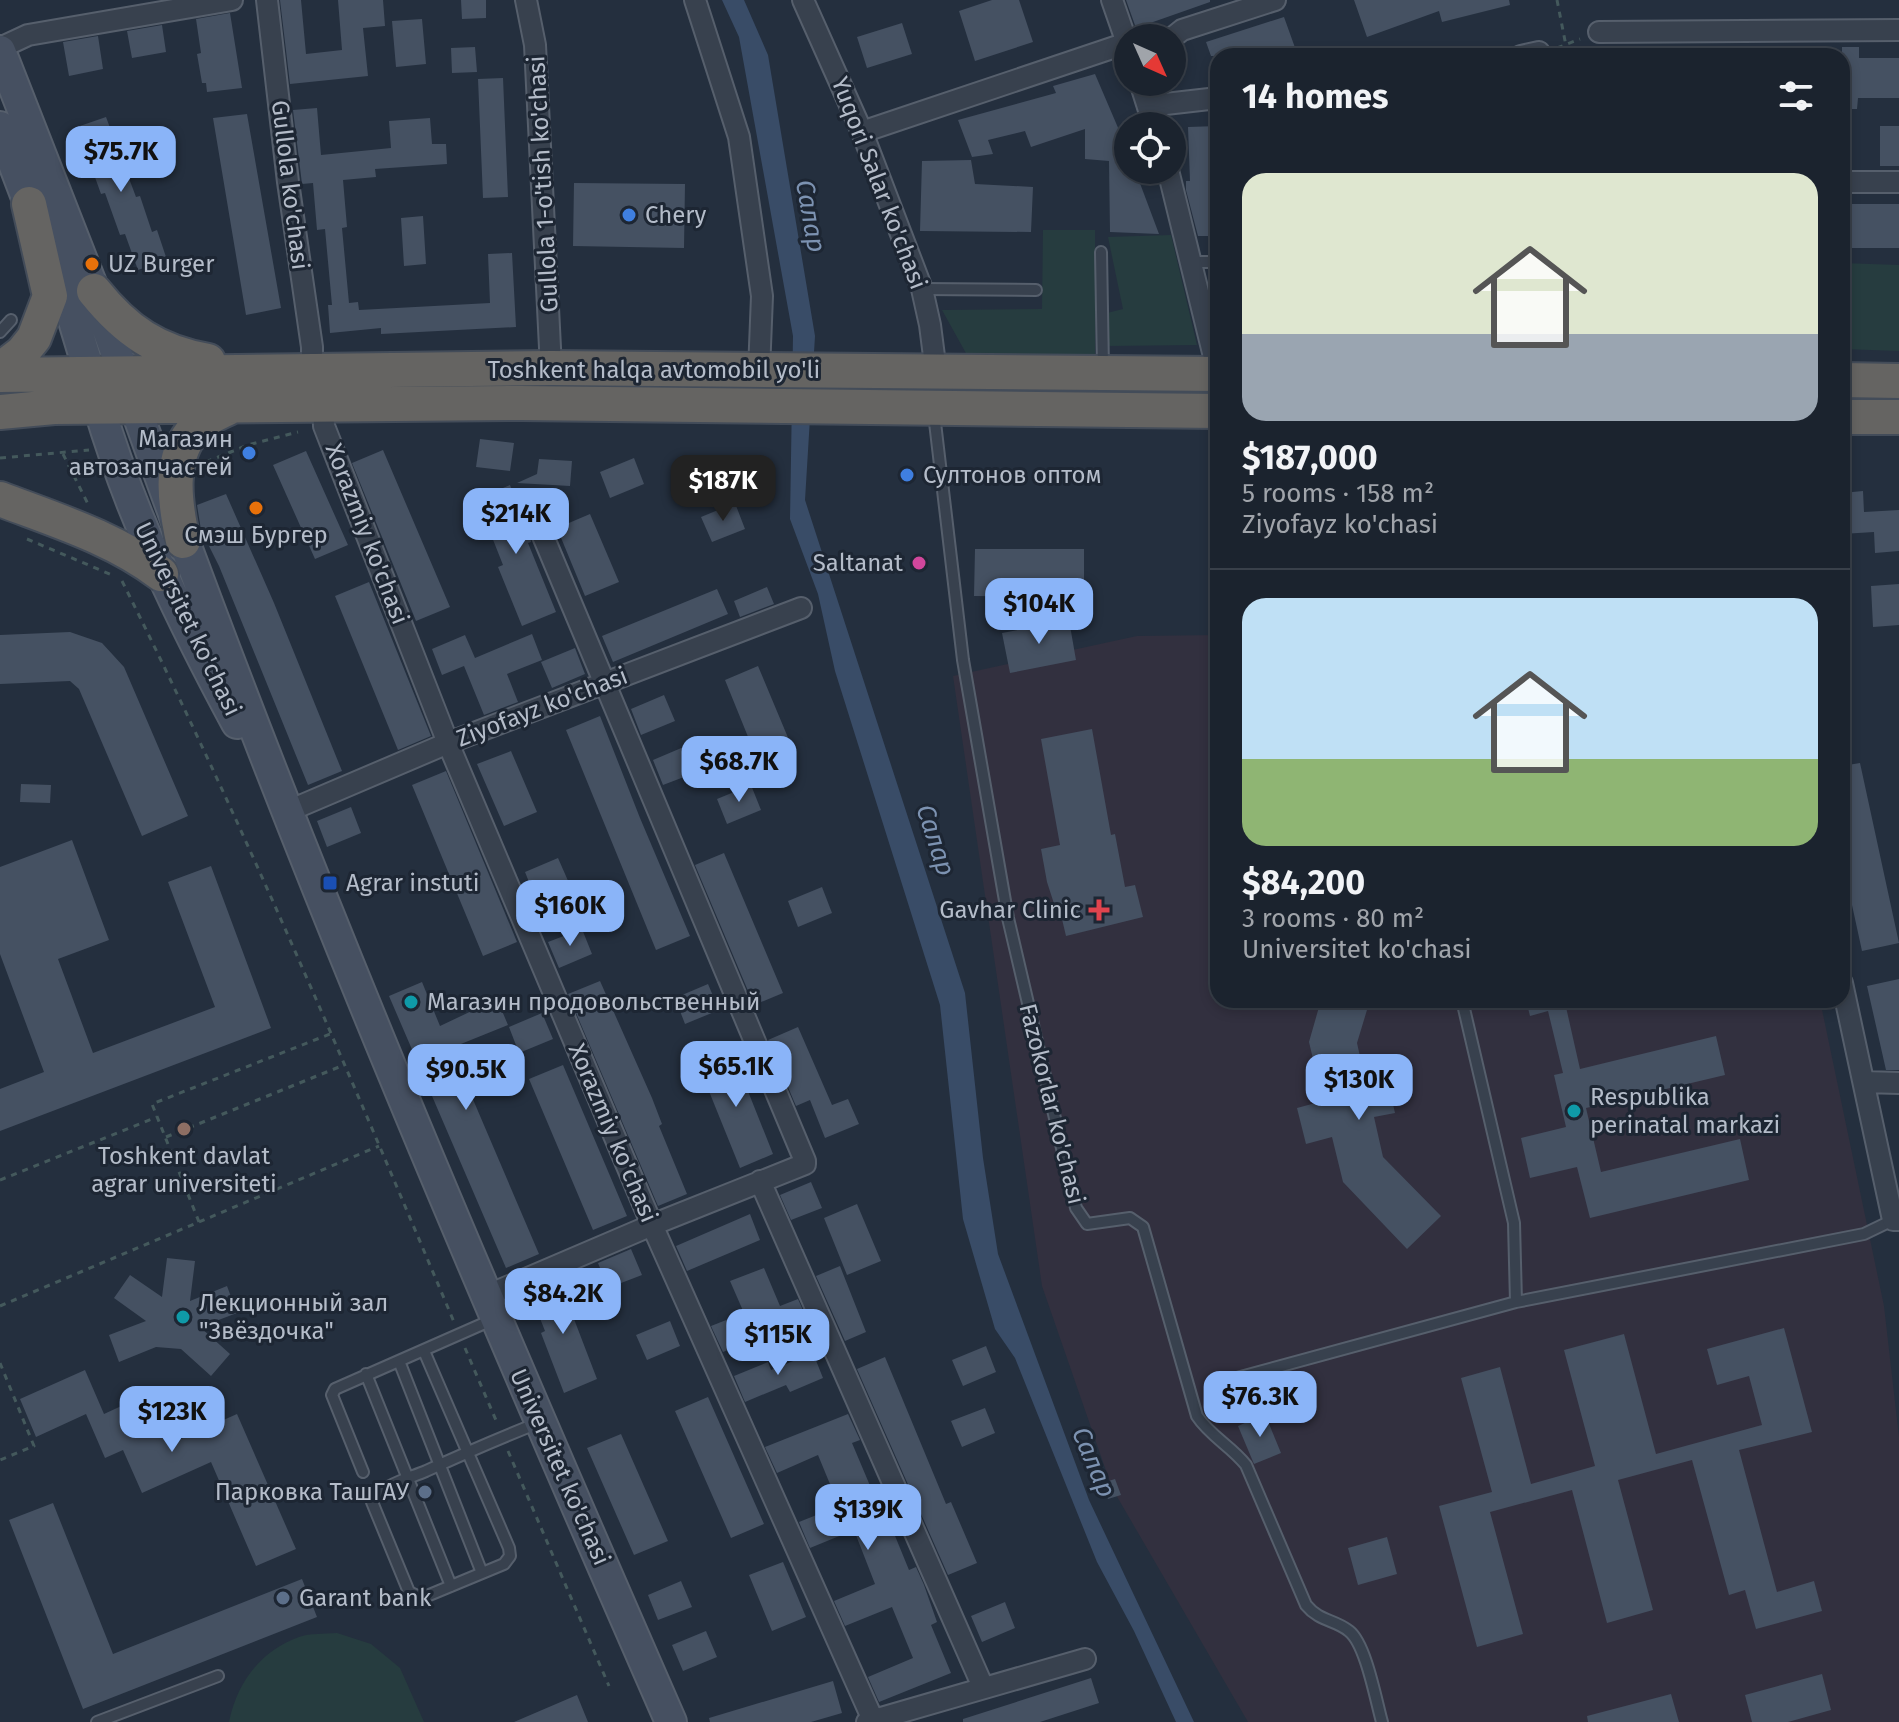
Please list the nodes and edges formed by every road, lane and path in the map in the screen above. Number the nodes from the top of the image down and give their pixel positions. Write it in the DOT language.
graph roads {
  1 [pos="232,0"];
  2 [pos="267,0"];
  3 [pos="526,0"];
  4 [pos="695,0"];
  5 [pos="803,0"];
  6 [pos="1112,0"];
  7 [pos="1275,0"];
  8 [pos="1557,0"];
  9 [pos="1120,24"];
  10 [pos="1186,29"];
  11 [pos="1899,30"];
  12 [pos="1599,32"];
  13 [pos="1566,46"];
  14 [pos="1114,48"];
  15 [pos="1557,48"];
  16 [pos="0,49"];
  17 [pos="1145,96"];
  18 [pos="1169,96"];
  19 [pos="1210,99"];
  20 [pos="1170,103"];
  21 [pos="1148,106"];
  22 [pos="1150,112"];
  23 [pos="0,127"];
  24 [pos="862,132"];
  25 [pos="1850,182"];
  26 [pos="1899,182"];
  27 [pos="1172,184"];
  28 [pos="29,204"];
  29 [pos="1101,252"];
  30 [pos="1192,262"];
  31 [pos="1210,262"];
  32 [pos="922,289"];
  33 [pos="1036,290"];
  34 [pos="94,291"];
  35 [pos="11,320"];
  36 [pos="0,332"];
  37 [pos="1210,340"];
  38 [pos="551,368"];
  39 [pos="263,371"];
  40 [pos="312,371"];
  41 [pos="768,371"];
  42 [pos="936,372"];
  43 [pos="0,373"];
  44 [pos="90,374"];
  45 [pos="124,374"];
  46 [pos="1103,374"];
  47 [pos="1210,374"];
  48 [pos="1850,380"];
  49 [pos="1899,381"];
  50 [pos="234,405"];
  51 [pos="135,406"];
  52 [pos="99,407"];
  53 [pos="933,408"];
  54 [pos="1210,411"];
  55 [pos="0,412"];
  56 [pos="324,415"];
  57 [pos="1850,417"];
  58 [pos="1899,417"];
  59 [pos="97,449"];
  60 [pos="0,458"];
  61 [pos="194,466"];
  62 [pos="0,499"];
  63 [pos="543,536"];
  64 [pos="27,538"];
  65 [pos="183,541"];
  66 [pos="161,574"];
  67 [pos="801,608"];
  68 [pos="605,683"];
  69 [pos="448,743"];
  70 [pos="286,812"];
  71 [pos="1464,1008"];
  72 [pos="1848,1008"];
  73 [pos="330,1034"];
  74 [pos="344,1065"];
  75 [pos="1864,1082"];
  76 [pos="1899,1083"];
  77 [pos="157,1117"];
  78 [pos="165,1137"];
  79 [pos="379,1146"];
  80 [pos="0,1180"];
  81 [pos="760,1181"];
  82 [pos="1896,1220"];
  83 [pos="199,1222"];
  84 [pos="652,1225"];
  85 [pos="1516,1302"];
  86 [pos="0,1306"];
  87 [pos="491,1307"];
  88 [pos="460,1336"];
  89 [pos="424,1351"];
  90 [pos="399,1361"];
  91 [pos="0,1363"];
  92 [pos="366,1374"];
  93 [pos="1211,1385"];
  94 [pos="540,1423"];
  95 [pos="503,1438"];
  96 [pos="468,1453"];
  97 [pos="0,1460"];
  98 [pos="439,1465"];
  99 [pos="363,1472"];
  100 [pos="408,1479"];
  101 [pos="482,1573"];
  102 [pos="451,1586"];
  103 [pos="1085,1659"];
  104 [pos="218,1676"];
  105 [pos="609,1686"];
  106 [pos="983,1687"];
  107 [pos="870,1721"];
  108 [pos="97,1722"];
  109 [pos="671,1722"];
  110 [pos="1382,1722"];
  1 -- 16 [label="street"];
  2 -- 40 [label="street, Gullola ko'chasi"];
  3 -- 38 [label="street, Gullola 1-o'tish ko'chasi"];
  4 -- 41 [label="street"];
  5 -- 24 [label="street, Yuqori Salar ko'chasi"];
  6 -- 9 [label="street"];
  7 -- 10 [label="street"];
  8 -- 13 [label="path"];
  11 -- 12 [label="street"];
  12 -- 13 [label="path"];
  13 -- 15 [label="path"];
  14 -- 24 [label="street"];
  16 -- 34 [label="main road"];
  17 -- 21 [label="street"];
  18 -- 20 [label="street"];
  19 -- 20 [label="street"];
  20 -- 21 [label="street"];
  21 -- 22 [label="street"];
  23 -- 28 [label="main road"];
  24 -- 32 [label="street, Yuqori Salar ko'chasi"];
  25 -- 26 [label="street"];
  27 -- 30 [label="street"];
  28 -- 43 [label="highway"];
  28 -- 44 [label="main road"];
  29 -- 46 [label="lane"];
  30 -- 31 [label="lane"];
  30 -- 37 [label="street"];
  32 -- 33 [label="lane"];
  32 -- 42 [label="street, Yuqori Salar ko'chasi"];
  34 -- 39 [label="highway"];
  34 -- 45 [label="main road"];
  35 -- 36 [label="lane"];
  38 -- 40 [label="highway, Toshkent halqa avtomobil yo'li"];
  38 -- 41 [label="highway, Toshkent halqa avtomobil yo'li"];
  39 -- 40 [label="highway, Toshkent halqa avtomobil yo'li"];
  39 -- 45 [label="highway, Toshkent halqa avtomobil yo'li"];
  41 -- 42 [label="highway, Toshkent halqa avtomobil yo'li"];
  42 -- 46 [label="highway, Toshkent halqa avtomobil yo'li"];
  43 -- 44 [label="highway, Toshkent halqa avtomobil yo'li"];
  44 -- 45 [label="highway, Toshkent halqa avtomobil yo'li"];
  44 -- 52 [label="highway, Universitet ko'chasi"];
  45 -- 51 [label="highway"];
  46 -- 47 [label="highway, Toshkent halqa avtomobil yo'li"];
  48 -- 49 [label="highway"];
  50 -- 51 [label="highway, Toshkent halqa avtomobil yo'li"];
  50 -- 56 [label="highway, Toshkent halqa avtomobil yo'li"];
  50 -- 65 [label="highway"];
  51 -- 52 [label="highway, Toshkent halqa avtomobil yo'li"];
  51 -- 65 [label="main road, Universitet ko'chasi"];
  52 -- 55 [label="highway, Toshkent halqa avtomobil yo'li"];
  52 -- 66 [label="main road, Universitet ko'chasi"];
  53 -- 54 [label="highway, Toshkent halqa avtomobil yo'li"];
  53 -- 56 [label="highway, Toshkent halqa avtomobil yo'li"];
  53 -- 110 [label="lane, Fazokorlar ko'chasi"];
  56 -- 61 [label="path"];
  56 -- 69 [label="street, Xorazmiy ko'chasi"];
  57 -- 58 [label="highway"];
  59 -- 60 [label="path"];
  62 -- 66 [label="highway"];
  63 -- 68 [label="street"];
  64 -- 73 [label="path"];
  65 -- 70 [label="main road, Universitet ko'chasi"];
  66 -- 70 [label="main road, Universitet ko'chasi"];
  67 -- 68 [label="street, Ziyofayz ko'chasi"];
  68 -- 69 [label="street, Ziyofayz ko'chasi"];
  68 -- 81 [label="street"];
  69 -- 70 [label="street, Ziyofayz ko'chasi"];
  69 -- 84 [label="street, Xorazmiy ko'chasi"];
  70 -- 87 [label="main road, Universitet ko'chasi"];
  71 -- 85 [label="lane"];
  72 -- 75 [label="street"];
  73 -- 74 [label="path"];
  73 -- 77 [label="path"];
  74 -- 78 [label="path"];
  74 -- 79 [label="path"];
  75 -- 76 [label="street"];
  75 -- 82 [label="street"];
  77 -- 78 [label="path"];
  77 -- 80 [label="path"];
  78 -- 83 [label="path"];
  79 -- 83 [label="path"];
  79 -- 88 [label="path"];
  81 -- 84 [label="street"];
  81 -- 106 [label="street"];
  82 -- 85 [label="lane"];
  83 -- 86 [label="path"];
  84 -- 87 [label="street"];
  84 -- 107 [label="street, Xorazmiy ko'chasi"];
  85 -- 93 [label="lane"];
  87 -- 88 [label="lane"];
  87 -- 94 [label="main road, Universitet ko'chasi"];
  88 -- 89 [label="lane"];
  88 -- 95 [label="path"];
  89 -- 90 [label="lane"];
  89 -- 96 [label="lane"];
  90 -- 92 [label="lane"];
  90 -- 98 [label="lane"];
  91 -- 97 [label="path"];
  92 -- 99 [label="lane"];
  92 -- 100 [label="lane"];
  94 -- 95 [label="lane"];
  94 -- 109 [label="main road, Universitet ko'chasi"];
  95 -- 96 [label="lane"];
  95 -- 105 [label="path"];
  96 -- 98 [label="lane"];
  96 -- 101 [label="lane"];
  98 -- 100 [label="lane"];
  98 -- 101 [label="lane"];
  100 -- 102 [label="lane"];
  100 -- 102 [label="lane"];
  101 -- 102 [label="lane"];
  103 -- 106 [label="street"];
  104 -- 108 [label="lane"];
  106 -- 107 [label="street"];
}
